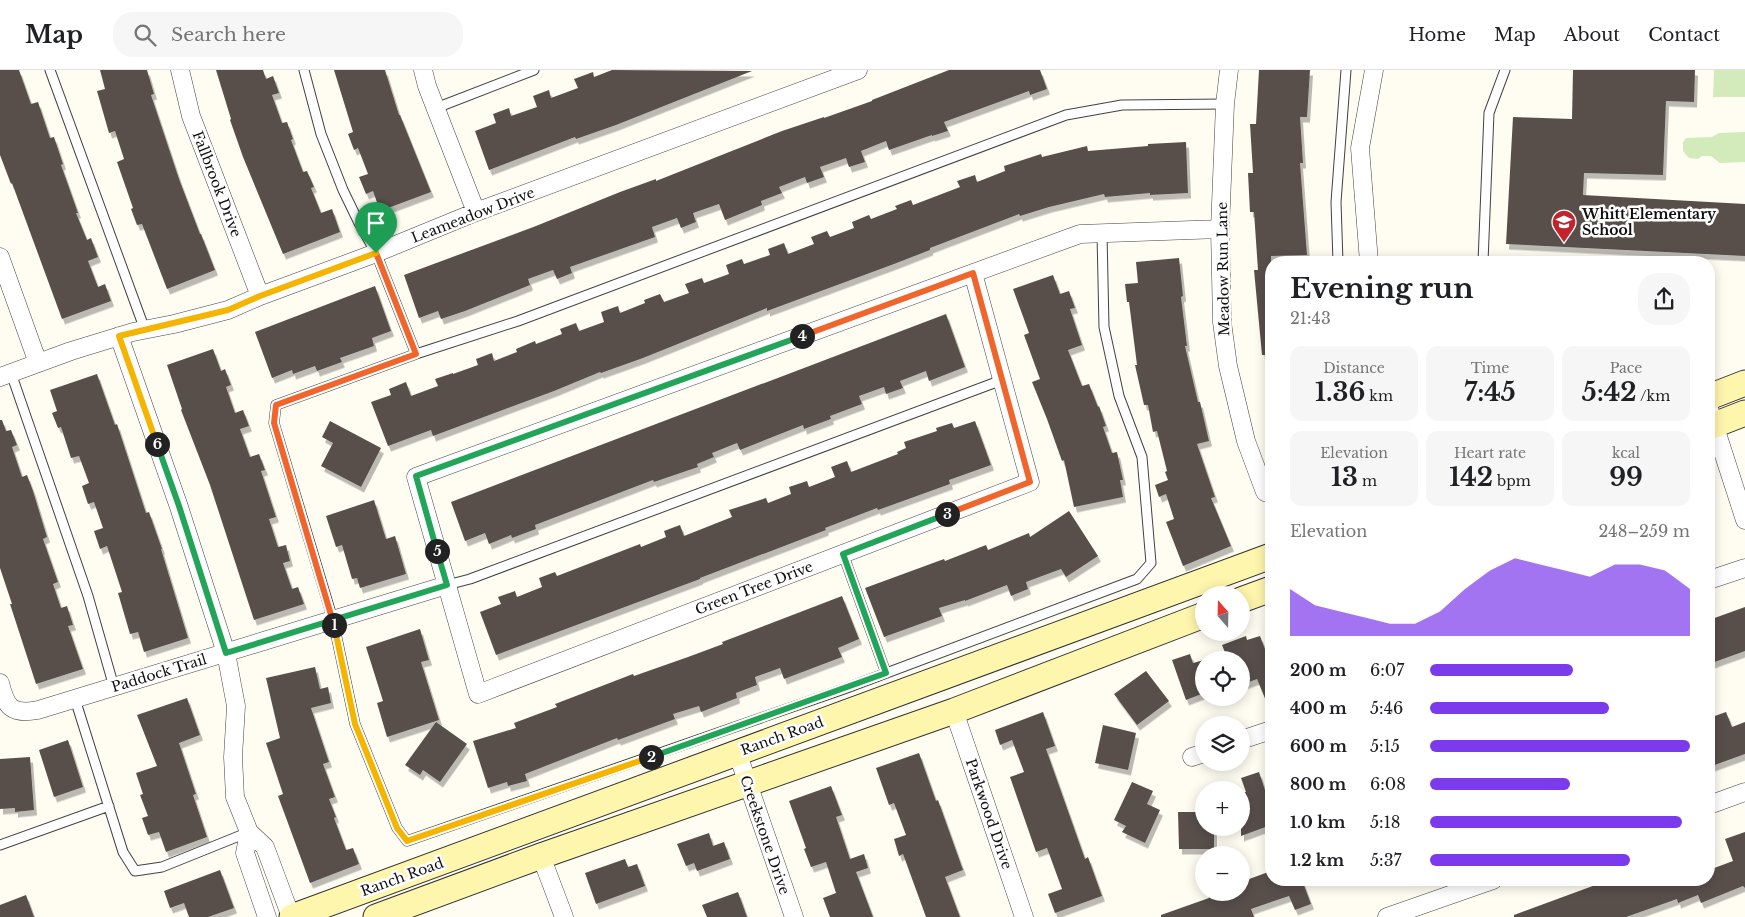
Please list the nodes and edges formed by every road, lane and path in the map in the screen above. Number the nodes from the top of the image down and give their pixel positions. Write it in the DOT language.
graph roads {
  1 [pos="50,70"];
  2 [pos="180,70"];
  3 [pos="304,70"];
  4 [pos="423,70"];
  5 [pos="534,70"];
  6 [pos="858,70"];
  7 [pos="1229,70"];
  8 [pos="1346,70"];
  9 [pos="1374,70"];
  10 [pos="1505,70"];
  11 [pos="1225,104"];
  12 [pos="436,108"];
  13 [pos="476,212"];
  14 [pos="1220,229"];
  15 [pos="1102,234"];
  16 [pos="376,253"];
  17 [pos="1338,256"];
  18 [pos="1369,256"];
  19 [pos="1483,256"];
  20 [pos="0,257"];
  21 [pos="973,273"];
  22 [pos="260,296"];
  23 [pos="145,330"];
  24 [pos="119,336"];
  25 [pos="416,354"];
  26 [pos="38,363"];
  27 [pos="6,375"];
  28 [pos="1002,380"];
  29 [pos="1745,383"];
  30 [pos="1715,395"];
  31 [pos="1745,413"];
  32 [pos="1715,419"];
  33 [pos="1715,434"];
  34 [pos="1265,483"];
  35 [pos="1745,520"];
  36 [pos="843,554"];
  37 [pos="1265,558"];
  38 [pos="1745,568"];
  39 [pos="1715,578"];
  40 [pos="447,585"];
  41 [pos="1265,591"];
  42 [pos="1250,597"];
  43 [pos="1195,618"];
  44 [pos="333,620"];
  45 [pos="226,653"];
  46 [pos="886,673"];
  47 [pos="0,683"];
  48 [pos="114,687"];
  49 [pos="75,699"];
  50 [pos="954,711"];
  51 [pos="1265,732"];
  52 [pos="1250,737"];
  53 [pos="738,752"];
  54 [pos="747,782"];
  55 [pos="1745,792"];
  56 [pos="1715,803"];
  57 [pos="109,806"];
  58 [pos="249,832"];
  59 [pos="0,844"];
  60 [pos="541,856"];
  61 [pos="1476,886"];
  62 [pos="267,917"];
  63 [pos="292,917"];
  64 [pos="376,917"];
  65 [pos="564,917"];
  66 [pos="794,917"];
  67 [pos="1024,917"];
  68 [pos="1387,917"];
  1 -- 23 [label="lane"];
  2 -- 22 [label="street, Fallbrook Drive"];
  3 -- 16 [label="lane"];
  4 -- 12 [label="street"];
  5 -- 12 [label="lane"];
  6 -- 13 [label="street, Leameadow Drive"];
  7 -- 11 [label="street, Meadow Run Lane"];
  8 -- 17 [label="lane"];
  9 -- 18 [label="street"];
  10 -- 19 [label="lane"];
  11 -- 14 [label="street, Meadow Run Lane"];
  11 -- 25 [label="lane"];
  12 -- 13 [label="street"];
  13 -- 16 [label="street, Leameadow Drive"];
  14 -- 15 [label="street"];
  14 -- 34 [label="street, Meadow Run Lane"];
  15 -- 21 [label="street"];
  15 -- 46 [label="lane"];
  16 -- 22 [label="street, Leameadow Drive"];
  16 -- 25 [label="lane"];
  20 -- 26 [label="street"];
  21 -- 28 [label="street"];
  21 -- 40 [label="street"];
  22 -- 23 [label="street, Leameadow Drive"];
  23 -- 24 [label="street, Leameadow Drive"];
  24 -- 26 [label="street, Leameadow Drive"];
  24 -- 45 [label="street"];
  25 -- 44 [label="lane"];
  26 -- 27 [label="street, Leameadow Drive"];
  27 -- 48 [label="lane"];
  28 -- 36 [label="street, Green Tree Drive"];
  28 -- 40 [label="lane"];
  29 -- 30 [label="main road"];
  31 -- 32 [label="main road"];
  33 -- 35 [label="street"];
  36 -- 40 [label="street, Green Tree Drive"];
  36 -- 46 [label="lane"];
  37 -- 53 [label="main road, Ranch Road"];
  38 -- 39 [label="street"];
  40 -- 44 [label="street, Paddock Trail"];
  41 -- 42 [label="main road"];
  43 -- 50 [label="main road, Ranch Road"];
  44 -- 45 [label="street, Paddock Trail"];
  44 -- 46 [label="lane"];
  45 -- 48 [label="street, Paddock Trail"];
  45 -- 58 [label="street"];
  47 -- 49 [label="street, Paddock Trail"];
  48 -- 49 [label="street, Paddock Trail"];
  49 -- 57 [label="lane"];
  50 -- 54 [label="main road, Ranch Road"];
  50 -- 67 [label="street, Parkwood Drive"];
  51 -- 52 [label="street"];
  53 -- 54 [label="street, Creekstone Drive"];
  53 -- 63 [label="main road, Ranch Road"];
  54 -- 60 [label="main road, Ranch Road"];
  54 -- 66 [label="street, Creekstone Drive"];
  55 -- 56 [label="street"];
  57 -- 58 [label="lane"];
  57 -- 59 [label="lane"];
  58 -- 62 [label="street"];
  58 -- 63 [label="street"];
  60 -- 64 [label="main road, Ranch Road"];
  60 -- 65 [label="street"];
  61 -- 68 [label="street"];
}
